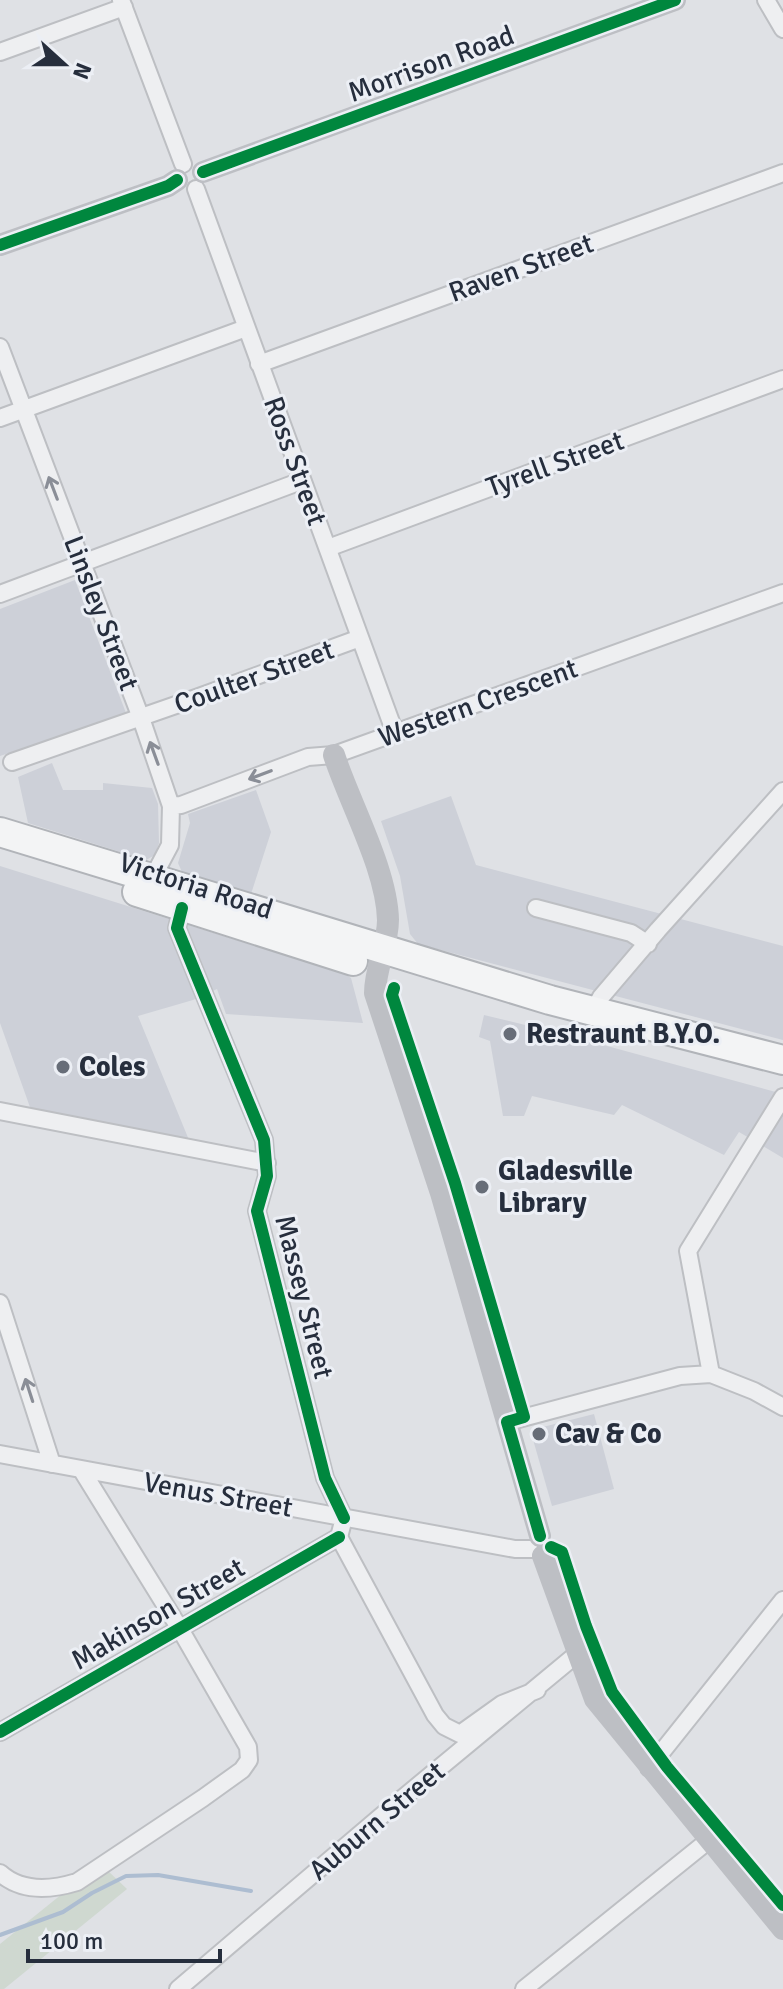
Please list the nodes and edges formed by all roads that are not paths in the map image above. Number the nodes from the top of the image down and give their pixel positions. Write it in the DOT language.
graph roads {
  1 [pos="675,0"];
  2 [pos="766,0"];
  3 [pos="123,4"];
  4 [pos="783,29"];
  5 [pos="0,52"];
  6 [pos="783,173"];
  7 [pos="190,177"];
  8 [pos="0,245"];
  9 [pos="246,328"];
  10 [pos="0,347"];
  11 [pos="259,364"];
  12 [pos="783,379"];
  13 [pos="23,408"];
  14 [pos="0,418"];
  15 [pos="301,481"];
  16 [pos="328,548"];
  17 [pos="81,564"];
  18 [pos="783,593"];
  19 [pos="0,594"];
  20 [pos="360,638"];
  21 [pos="141,718"];
  22 [pos="395,733"];
  23 [pos="334,755"];
  24 [pos="12,762"];
  25 [pos="783,791"];
  26 [pos="171,806"];
  27 [pos="0,832"];
  28 [pos="0,846"];
  29 [pos="152,879"];
  30 [pos="182,908"];
  31 [pos="536,908"];
  32 [pos="648,944"];
  33 [pos="380,959"];
  34 [pos="593,1011"];
  35 [pos="783,1060"];
  36 [pos="783,1072"];
  37 [pos="783,1097"];
  38 [pos="0,1111"];
  39 [pos="267,1163"];
  40 [pos="0,1303"];
  41 [pos="711,1374"];
  42 [pos="783,1407"];
  43 [pos="507,1422"];
  44 [pos="0,1454"];
  45 [pos="52,1464"];
  46 [pos="81,1469"];
  47 [pos="344,1518"];
  48 [pos="339,1537"];
  49 [pos="538,1547"];
  50 [pos="783,1600"];
  51 [pos="180,1629"];
  52 [pos="577,1654"];
  53 [pos="537,1690"];
  54 [pos="0,1732"];
  55 [pos="649,1768"];
  56 [pos="709,1840"];
  57 [pos="0,1873"];
  58 [pos="783,1929"];
  59 [pos="178,1989"];
  60 [pos="524,1989"];
  1 -- 7 [label="main road, Morrison Road"];
  2 -- 4 [label="street"];
  3 -- 5 [label="street"];
  3 -- 7 [label="street, Ross Street"];
  6 -- 11 [label="street, Raven Street"];
  7 -- 8 [label="main road, Morrison Road"];
  7 -- 9 [label="street, Ross Street"];
  9 -- 11 [label="street, Ross Street"];
  9 -- 13 [label="street"];
  10 -- 13 [label="street, Linsley Street"];
  11 -- 15 [label="street, Ross Street"];
  12 -- 16 [label="street, Tyrell Street"];
  13 -- 14 [label="street"];
  17 -- 13 [label="street, Linsley Street, one-way"];
  15 -- 16 [label="street, Ross Street"];
  15 -- 17 [label="street"];
  16 -- 20 [label="street, Ross Street"];
  17 -- 19 [label="street"];
  17 -- 21 [label="street, Linsley Street"];
  18 -- 22 [label="street, Western Crescent"];
  20 -- 21 [label="street, Coulter Street"];
  20 -- 22 [label="street, Ross Street"];
  21 -- 24 [label="street, Coulter Street"];
  26 -- 21 [label="street, Linsley Street, one-way"];
  22 -- 23 [label="street, Western Crescent"];
  23 -- 26 [label="street, Western Crescent, one-way"];
  23 -- 33 [label="main road"];
  25 -- 32 [label="street"];
  26 -- 29 [label="street, Linsley Street"];
  27 -- 29 [label="highway, Victoria Road"];
  28 -- 30 [label="highway, Victoria Road"];
  29 -- 33 [label="highway, Victoria Road"];
  30 -- 33 [label="highway, Victoria Road"];
  30 -- 39 [label="street, Massey Street"];
  31 -- 32 [label="street"];
  32 -- 34 [label="street"];
  33 -- 34 [label="highway, Victoria Road"];
  33 -- 36 [label="highway, Victoria Road"];
  33 -- 43 [label="main road"];
  34 -- 35 [label="highway, Victoria Road"];
  37 -- 41 [label="street"];
  38 -- 39 [label="street"];
  39 -- 47 [label="street, Massey Street"];
  45 -- 40 [label="street, one-way"];
  41 -- 42 [label="street"];
  41 -- 43 [label="street"];
  43 -- 49 [label="main road"];
  44 -- 45 [label="street, Venus Street"];
  45 -- 46 [label="street, Venus Street"];
  46 -- 47 [label="street, Venus Street"];
  46 -- 51 [label="street"];
  47 -- 48 [label="street"];
  47 -- 49 [label="street, Venus Street"];
  48 -- 51 [label="street, Makinson Street"];
  48 -- 53 [label="street"];
  49 -- 52 [label="main road"];
  50 -- 55 [label="street"];
  51 -- 54 [label="street, Makinson Street"];
  51 -- 57 [label="street"];
  52 -- 53 [label="street, Auburn Street"];
  52 -- 55 [label="main road"];
  53 -- 59 [label="street, Auburn Street"];
  55 -- 56 [label="main road"];
  56 -- 58 [label="main road"];
  56 -- 60 [label="street"];
}
